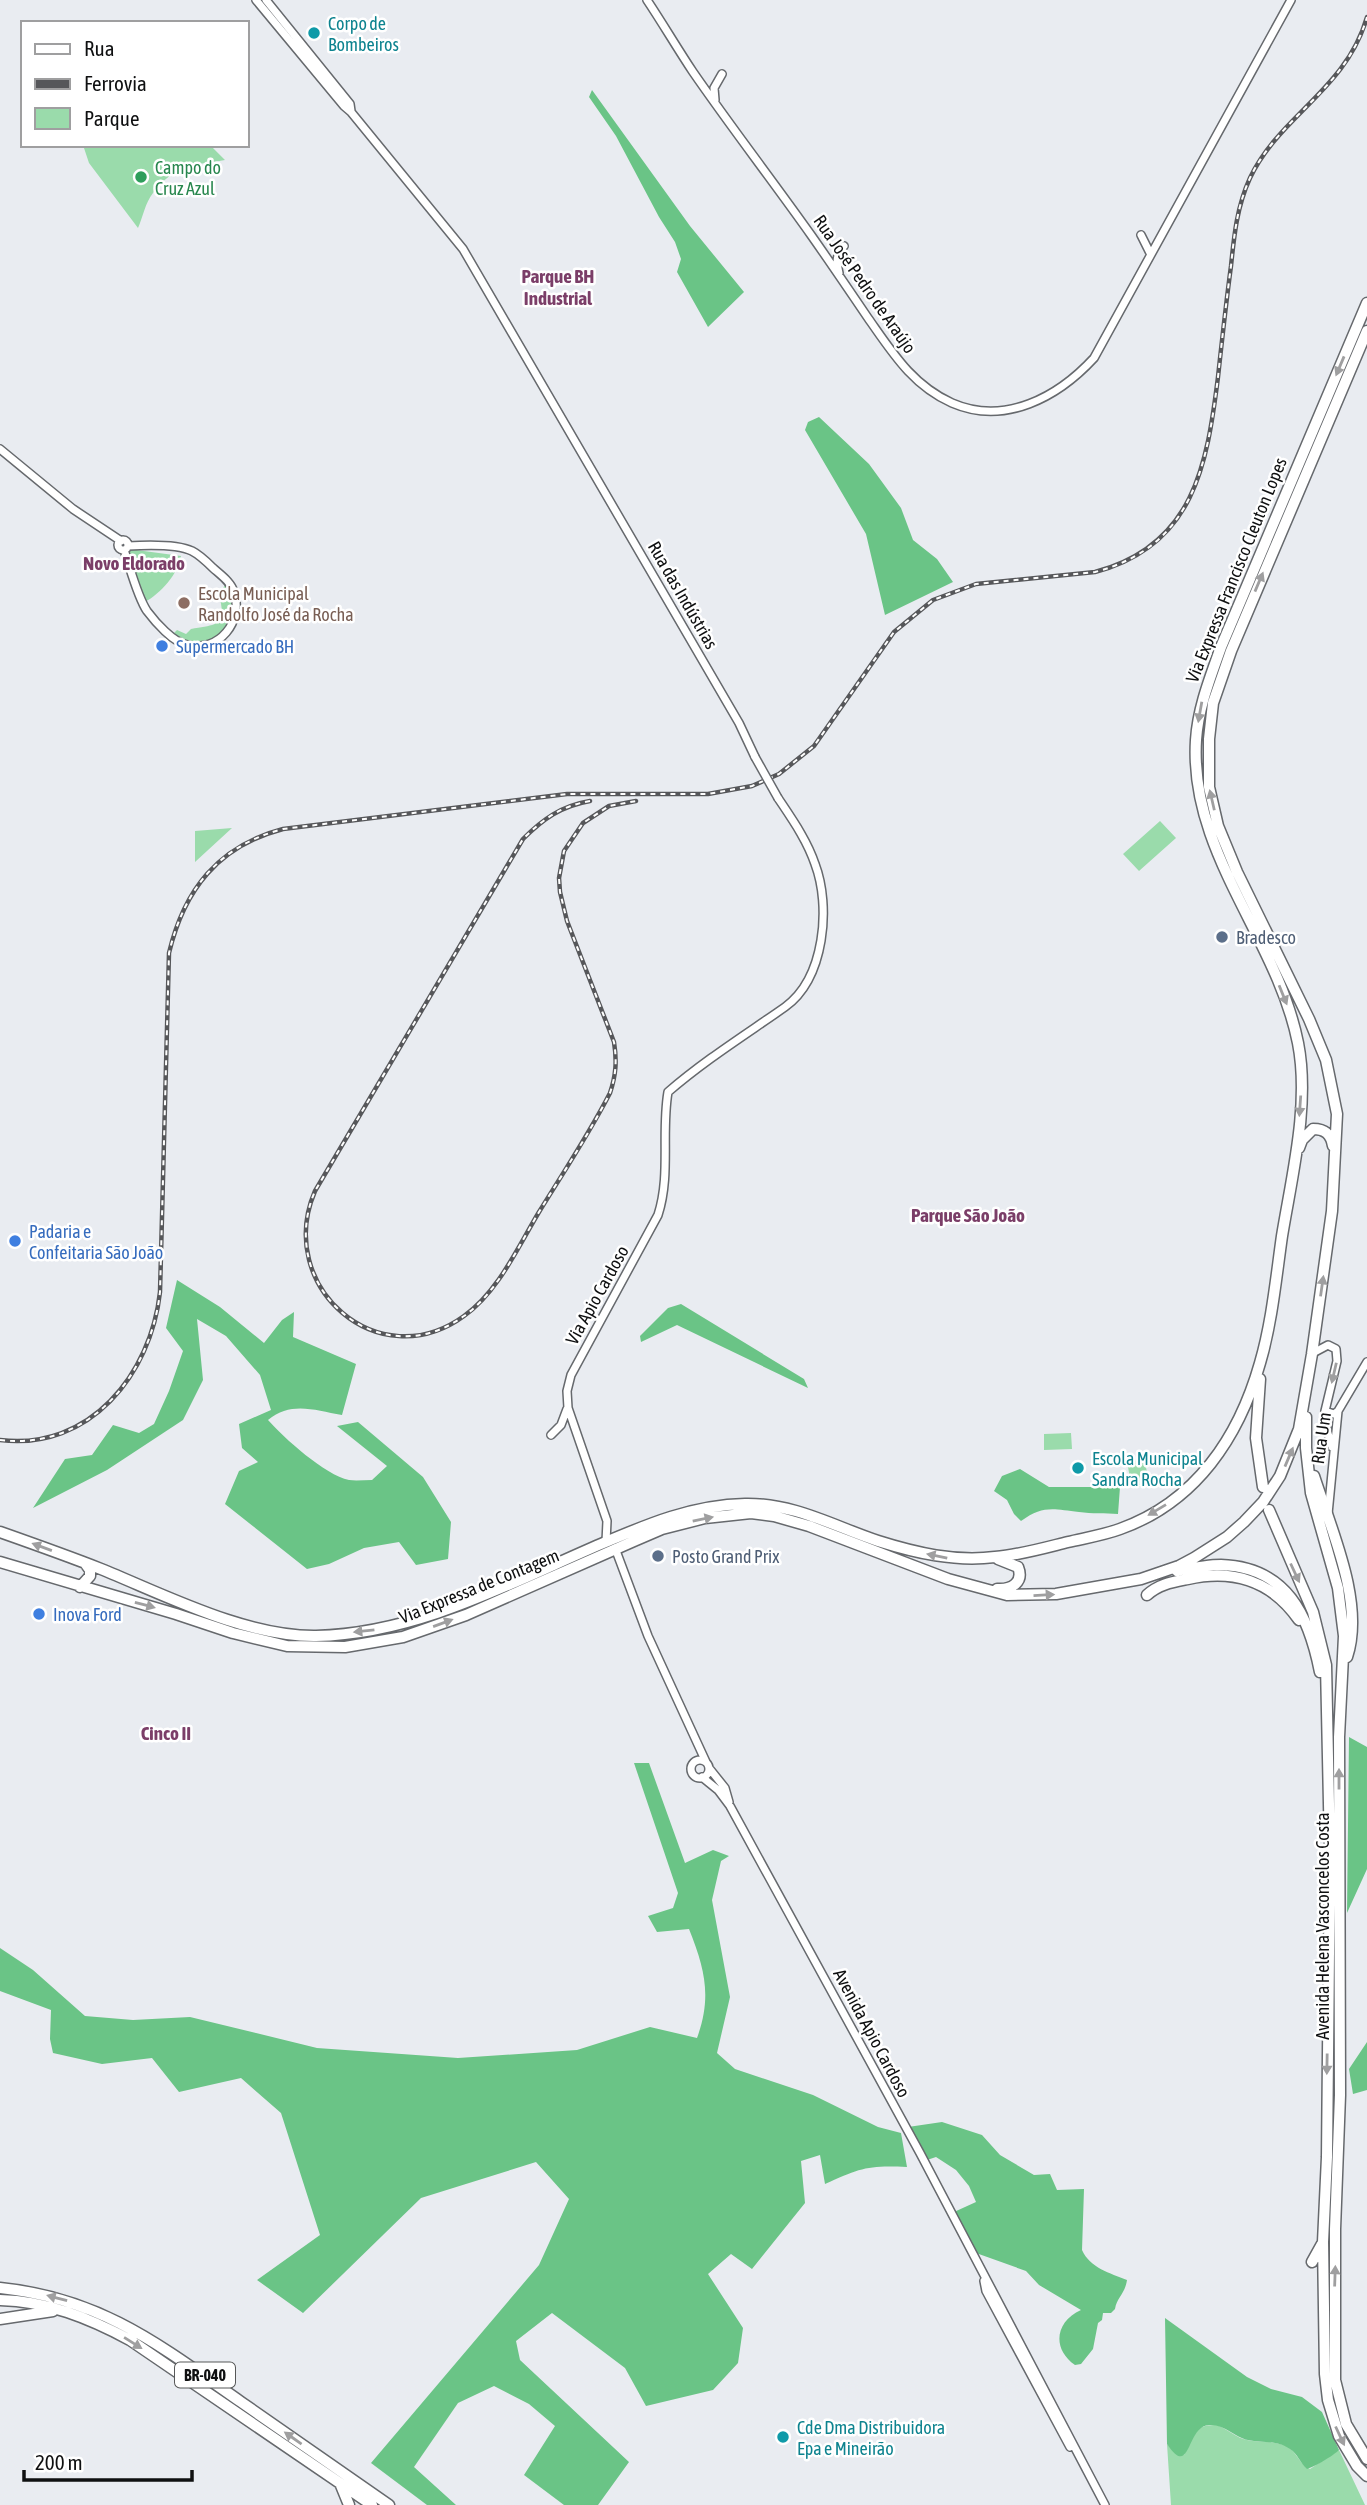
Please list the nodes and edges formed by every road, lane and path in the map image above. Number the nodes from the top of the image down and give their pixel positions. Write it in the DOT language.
graph roads {
  1 [pos="256,0"];
  2 [pos="266,0"];
  3 [pos="650,0"];
  4 [pos="1292,0"];
  5 [pos="722,74"];
  6 [pos="716,104"];
  7 [pos="351,112"];
  8 [pos="1141,235"];
  9 [pos="844,246"];
  10 [pos="1150,253"];
  11 [pos="840,277"];
  12 [pos="1367,303"];
  13 [pos="1367,331"];
  14 [pos="0,449"];
  15 [pos="123,545"];
  16 [pos="678,1083"];
  17 [pos="1335,1155"];
  18 [pos="1296,1162"];
  19 [pos="1312,1354"];
  20 [pos="1262,1358"];
  21 [pos="1367,1363"];
  22 [pos="1306,1391"];
  23 [pos="568,1408"];
  24 [pos="1325,1411"];
  25 [pos="1338,1411"];
  26 [pos="551,1435"];
  27 [pos="1306,1448"];
  28 [pos="1334,1450"];
  29 [pos="1331,1482"];
  30 [pos="1263,1487"];
  31 [pos="1318,1487"];
  32 [pos="1269,1510"];
  33 [pos="1328,1518"];
  34 [pos="607,1521"];
  35 [pos="830,1521"];
  36 [pos="0,1532"];
  37 [pos="621,1536"];
  38 [pos="611,1545"];
  39 [pos="987,1558"];
  40 [pos="0,1562"];
  41 [pos="85,1563"];
  42 [pos="1161,1573"];
  43 [pos="80,1587"];
  44 [pos="988,1589"];
  45 [pos="1147,1595"];
  46 [pos="1315,1649"];
  47 [pos="1344,1666"];
  48 [pos="1327,1709"];
  49 [pos="692,1736"];
  50 [pos="693,1763"];
  51 [pos="707,1764"];
  52 [pos="702,1777"];
  53 [pos="730,1806"];
  54 [pos="1323,2242"];
  55 [pos="1312,2262"];
  56 [pos="0,2288"];
  57 [pos="0,2300"];
  58 [pos="62,2310"];
  59 [pos="0,2319"];
  60 [pos="1367,2459"];
  61 [pos="1367,2476"];
  62 [pos="340,2483"];
  63 [pos="349,2505"];
  64 [pos="372,2505"];
  65 [pos="390,2505"];
  66 [pos="1104,2505"];
  1 -- 7 [label="street, Rua das Indústrias"];
  2 -- 7 [label="street, Rua das Indústrias"];
  3 -- 6 [label="street, Rua José Pedro de Araújo"];
  4 -- 10 [label="street, Rua José Pedro de Araújo"];
  5 -- 6 [label="street"];
  6 -- 11 [label="street, Rua José Pedro de Araújo"];
  7 -- 16 [label="street, Rua das Indústrias, bridge"];
  8 -- 10 [label="street"];
  9 -- 11 [label="street"];
  10 -- 11 [label="street, Rua José Pedro de Araújo"];
  12 -- 18 [label="highway, Via Expressa Francisco Cleuton Lopes, one-way"];
  17 -- 13 [label="highway, Via Expressa Francisco Cleuton Lopes, one-way"];
  14 -- 15 [label="street"];
  15 -- 15 [label="street"];
  16 -- 23 [label="street, Via Apio Cardoso"];
  17 -- 18 [label="highway"];
  19 -- 17 [label="highway, Via Expressa Francisco Cleuton Lopes, one-way"];
  18 -- 20 [label="highway, Via Expressa Francisco Cleuton Lopes"];
  19 -- 22 [label="highway"];
  19 -- 24 [label="street, one-way"];
  20 -- 30 [label="highway"];
  20 -- 39 [label="highway, Via Expressa Francisco Cleuton Lopes, one-way"];
  21 -- 25 [label="street, Rua Um"];
  22 -- 27 [label="highway, Avenida Helena Vasconcelos Costa"];
  42 -- 22 [label="highway, one-way"];
  23 -- 26 [label="street"];
  23 -- 34 [label="street, Via Apio Cardoso"];
  24 -- 25 [label="street"];
  24 -- 28 [label="street"];
  25 -- 28 [label="street, Rua Um"];
  27 -- 31 [label="highway"];
  27 -- 47 [label="highway, Avenida Helena Vasconcelos Costa"];
  28 -- 29 [label="street, Rua Um"];
  29 -- 31 [label="street, Rua Um"];
  29 -- 33 [label="street, Rua Um"];
  31 -- 33 [label="highway"];
  32 -- 48 [label="highway, Avenida Helena Vasconcelos Costa, one-way"];
  33 -- 47 [label="highway"];
  34 -- 37 [label="street, Via Apio Cardoso"];
  34 -- 38 [label="street, Via Apio Cardoso"];
  35 -- 37 [label="highway, Via Expressa de Contagem"];
  39 -- 35 [label="highway, Via Expressa Francisco Cleuton Lopes, one-way"];
  41 -- 36 [label="highway, Via Expressa de Contagem, one-way"];
  37 -- 38 [label="highway, Via Expressa de Contagem"];
  38 -- 41 [label="highway, Via Expressa de Contagem, one-way"];
  43 -- 38 [label="highway, Via Expressa de Contagem, one-way"];
  38 -- 44 [label="highway, Via Expressa de Contagem, one-way"];
  38 -- 49 [label="street, Avenida Apio Cardoso"];
  39 -- 44 [label="highway"];
  40 -- 43 [label="highway, Via Expressa de Contagem"];
  41 -- 43 [label="highway"];
  44 -- 42 [label="highway, one-way"];
  42 -- 46 [label="highway"];
  45 -- 46 [label="highway"];
  46 -- 48 [label="highway"];
  60 -- 47 [label="highway, Avenida Helena Vasconcelos Costa, one-way"];
  48 -- 54 [label="highway, Avenida Helena Vasconcelos Costa, one-way"];
  49 -- 50 [label="street, Avenida Apio Cardoso"];
  49 -- 51 [label="street, Avenida Apio Cardoso"];
  50 -- 51 [label="street"];
  50 -- 52 [label="street"];
  51 -- 52 [label="street"];
  51 -- 53 [label="street, Avenida Apio Cardoso"];
  52 -- 53 [label="street, Avenida Apio Cardoso"];
  53 -- 66 [label="street, Avenida Apio Cardoso"];
  54 -- 55 [label="highway"];
  54 -- 61 [label="highway, Avenida Helena Vasconcelos Costa, one-way"];
  65 -- 56 [label="highway, BR-040, one-way"];
  57 -- 58 [label="highway, BR-040"];
  58 -- 59 [label="highway"];
  58 -- 62 [label="highway, BR-040, one-way"];
  62 -- 63 [label="highway"];
  62 -- 64 [label="highway, BR-040"];
}
